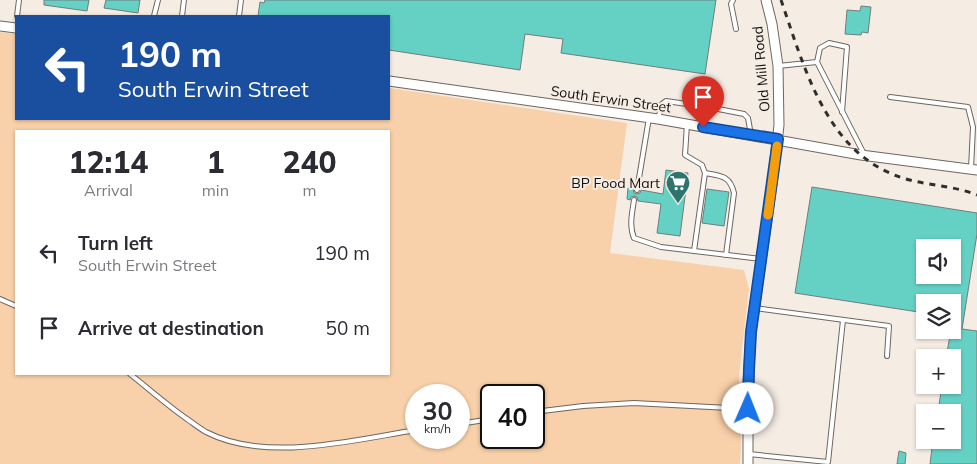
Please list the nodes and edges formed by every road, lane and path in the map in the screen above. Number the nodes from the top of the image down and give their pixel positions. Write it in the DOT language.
graph roads {
  1 [pos="19,0"];
  2 [pos="158,0"];
  3 [pos="184,0"];
  4 [pos="241,0"];
  5 [pos="733,0"];
  6 [pos="766,0"];
  7 [pos="18,15"];
  8 [pos="154,15"];
  9 [pos="182,15"];
  10 [pos="239,15"];
  11 [pos="0,26"];
  12 [pos="15,28"];
  13 [pos="736,29"];
  14 [pos="817,62"];
  15 [pos="778,66"];
  16 [pos="390,81"];
  17 [pos="890,97"];
  18 [pos="842,112"];
  19 [pos="654,118"];
  20 [pos="687,124"];
  21 [pos="751,135"];
  22 [pos="778,139"];
  23 [pos="865,155"];
  24 [pos="974,170"];
  25 [pos="705,173"];
  26 [pos="637,190"];
  27 [pos="634,200"];
  28 [pos="694,251"];
  29 [pos="726,255"];
  30 [pos="761,258"];
  31 [pos="0,299"];
  32 [pos="15,306"];
  33 [pos="754,308"];
  34 [pos="843,320"];
  35 [pos="886,356"];
  36 [pos="131,375"];
  37 [pos="748,409"];
  38 [pos="545,411"];
  39 [pos="405,432"];
  40 [pos="787,458"];
  41 [pos="748,459"];
  42 [pos="786,464"];
  1 -- 7 [label="lane"];
  2 -- 8 [label="lane"];
  3 -- 9 [label="lane"];
  4 -- 10 [label="lane"];
  5 -- 13 [label="lane"];
  6 -- 15 [label="street, Old Mill Road"];
  11 -- 12 [label="street"];
  14 -- 15 [label="lane"];
  14 -- 18 [label="lane"];
  14 -- 18 [label="lane"];
  15 -- 22 [label="street, Old Mill Road"];
  16 -- 19 [label="street, South Erwin Street"];
  17 -- 24 [label="lane"];
  18 -- 23 [label="lane"];
  19 -- 20 [label="street, South Erwin Street"];
  19 -- 21 [label="lane"];
  19 -- 26 [label="lane"];
  20 -- 21 [label="street, South Erwin Street"];
  20 -- 25 [label="lane"];
  21 -- 22 [label="street, South Erwin Street"];
  22 -- 23 [label="street, South Erwin Street"];
  22 -- 30 [label="street, Old Mill Road"];
  23 -- 24 [label="street, South Erwin Street"];
  25 -- 28 [label="lane"];
  25 -- 29 [label="lane"];
  27 -- 28 [label="lane"];
  28 -- 29 [label="lane"];
  29 -- 30 [label="lane"];
  30 -- 33 [label="street, Old Mill Road"];
  31 -- 32 [label="lane"];
  33 -- 34 [label="lane"];
  33 -- 37 [label="street, Old Mill Road"];
  34 -- 35 [label="lane"];
  34 -- 40 [label="lane"];
  36 -- 39 [label="lane"];
  37 -- 38 [label="lane"];
  37 -- 41 [label="street, Old Mill Road"];
  40 -- 41 [label="lane"];
  40 -- 42 [label="lane"];
}
